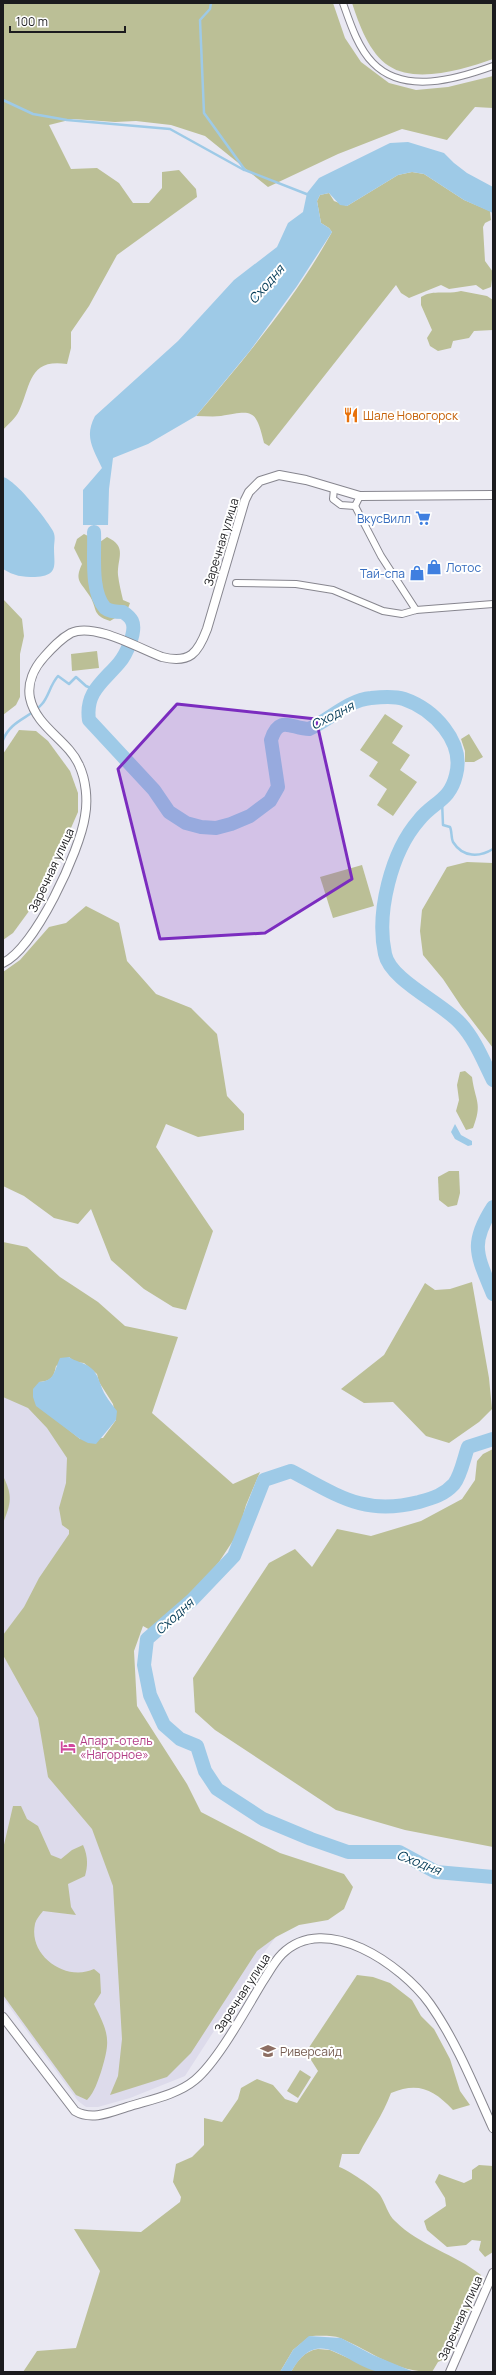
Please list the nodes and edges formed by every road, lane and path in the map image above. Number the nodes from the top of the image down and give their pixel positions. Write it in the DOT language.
graph roads {
  1 [pos="343,3"];
  2 [pos="493,66"];
  3 [pos="334,489"];
  4 [pos="493,495"];
  5 [pos="360,496"];
  6 [pos="355,506"];
  7 [pos="236,583"];
  8 [pos="493,604"];
  9 [pos="416,610"];
  10 [pos="3,963"];
  11 [pos="3,2017"];
  12 [pos="493,2128"];
  13 [pos="493,2273"];
  14 [pos="450,2372"];
  1 -- 2 [label="street"];
  3 -- 5 [label="main road, Заречная улица"];
  3 -- 6 [label="street"];
  3 -- 10 [label="main road, Заречная улица"];
  4 -- 5 [label="main road, Заречная улица"];
  5 -- 6 [label="street"];
  6 -- 9 [label="street"];
  7 -- 9 [label="street"];
  8 -- 9 [label="street"];
  11 -- 12 [label="main road, Заречная улица"];
  13 -- 14 [label="main road, Заречная улица"];
}
